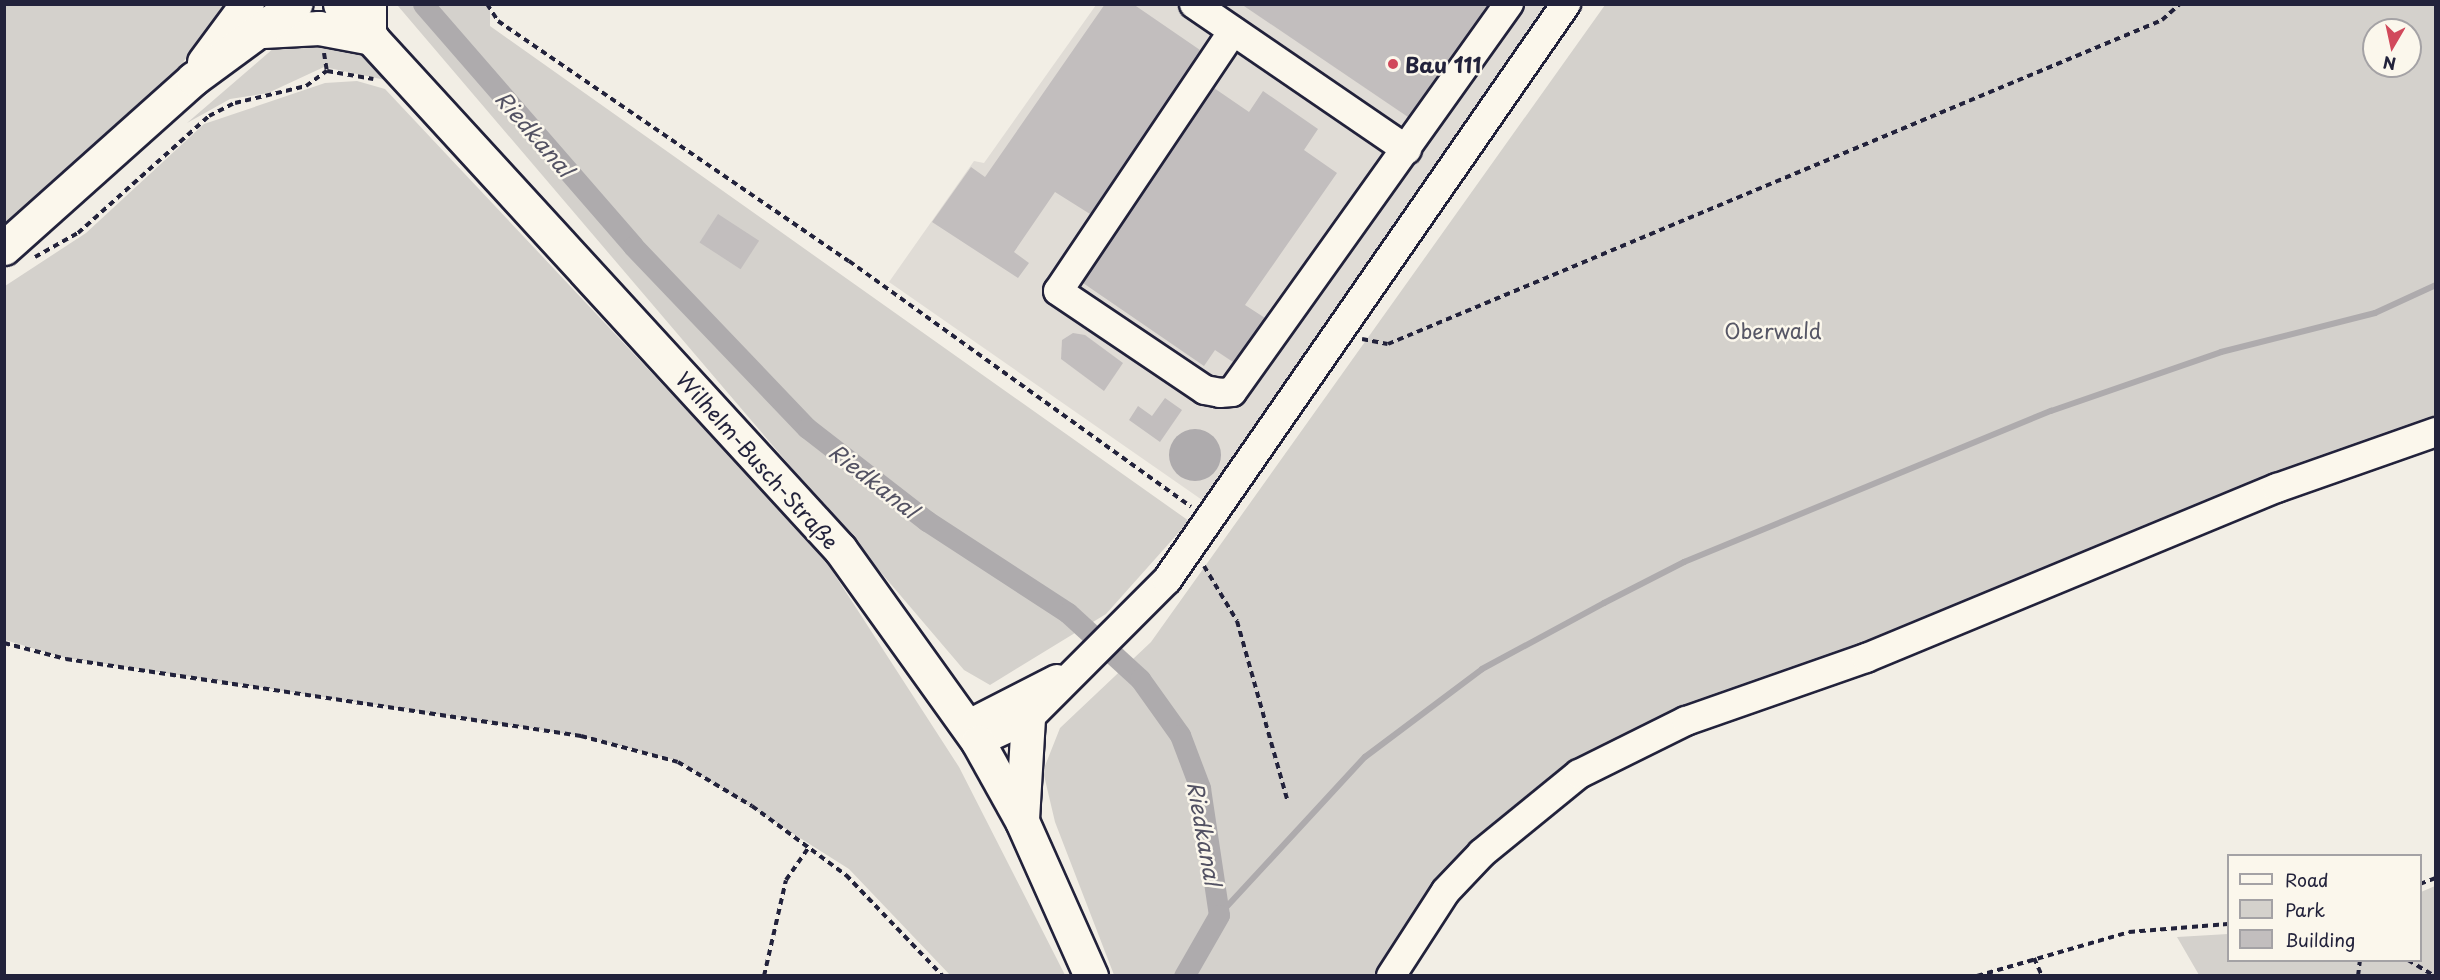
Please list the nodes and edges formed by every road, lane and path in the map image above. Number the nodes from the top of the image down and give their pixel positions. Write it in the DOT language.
graph roads {
  1 [pos="296,4"];
  2 [pos="340,4"];
  3 [pos="372,4"];
  4 [pos="487,4"];
  5 [pos="1194,4"];
  6 [pos="1509,4"];
  7 [pos="1566,4"];
  8 [pos="2180,4"];
  9 [pos="255,18"];
  10 [pos="1233,31"];
  11 [pos="372,38"];
  12 [pos="327,71"];
  13 [pos="1407,150"];
  14 [pos="14,256"];
  15 [pos="1344,327"];
  16 [pos="2436,432"];
  17 [pos="1209,521"];
  18 [pos="1203,565"];
  19 [pos="4,643"];
  20 [pos="1077,669"];
  21 [pos="1028,719"];
  22 [pos="972,734"];
  23 [pos="1287,799"];
  24 [pos="1022,821"];
  25 [pos="809,847"];
  26 [pos="2436,878"];
  27 [pos="2422,884"];
  28 [pos="2227,924"];
  29 [pos="2034,958"];
  30 [pos="2412,962"];
  31 [pos="764,975"];
  32 [pos="943,975"];
  33 [pos="1091,975"];
  34 [pos="1391,975"];
  35 [pos="1977,975"];
  36 [pos="2042,975"];
  37 [pos="2435,975"];
  1 -- 9 [label="main road"];
  2 -- 11 [label="main road, Wilhelm-Busch-Straße"];
  3 -- 11 [label="street"];
  4 -- 17 [label="path"];
  5 -- 10 [label="street"];
  6 -- 13 [label="street"];
  7 -- 15 [label="street"];
  8 -- 15 [label="path"];
  9 -- 11 [label="main road"];
  9 -- 14 [label="main road"];
  10 -- 13 [label="street"];
  10 -- 13 [label="street"];
  11 -- 22 [label="main road, Wilhelm-Busch-Straße"];
  12 -- 14 [label="path"];
  15 -- 17 [label="street"];
  16 -- 34 [label="street"];
  17 -- 20 [label="street"];
  18 -- 23 [label="path"];
  19 -- 25 [label="path"];
  20 -- 21 [label="street"];
  20 -- 22 [label="street"];
  21 -- 22 [label="street"];
  21 -- 24 [label="main road"];
  22 -- 24 [label="main road, Wilhelm-Busch-Straße"];
  24 -- 33 [label="main road, Wilhelm-Busch-Straße"];
  25 -- 31 [label="path"];
  25 -- 32 [label="path"];
  26 -- 27 [label="path"];
  28 -- 29 [label="path"];
  29 -- 35 [label="path"];
  29 -- 36 [label="path"];
  30 -- 37 [label="path"];
}
